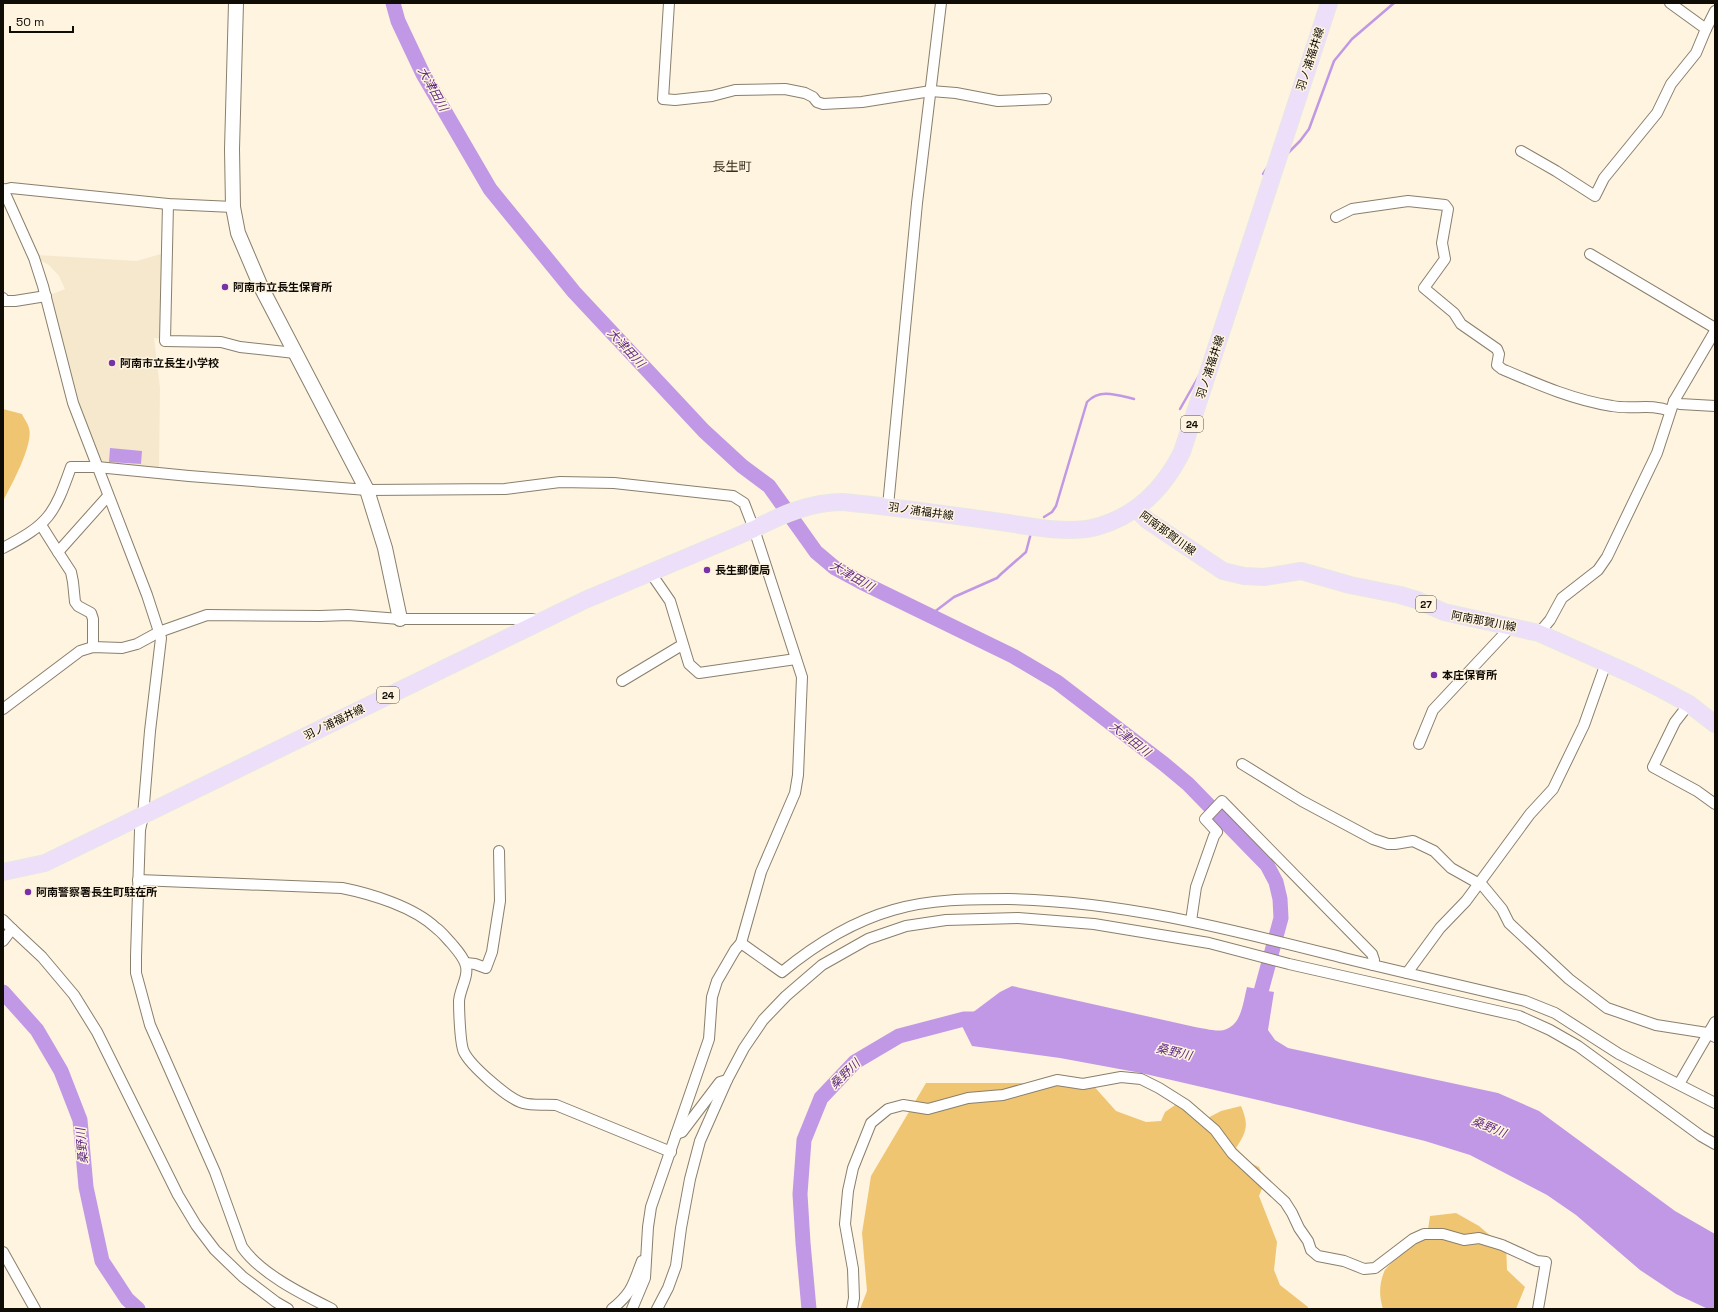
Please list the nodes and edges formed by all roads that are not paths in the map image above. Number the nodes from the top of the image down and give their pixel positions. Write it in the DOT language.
graph roads {
  1 [pos="236,3"];
  2 [pos="669,3"];
  3 [pos="941,3"];
  4 [pos="1329,3"];
  5 [pos="1670,3"];
  6 [pos="1715,11"];
  7 [pos="1706,29"];
  8 [pos="931,91"];
  9 [pos="1046,99"];
  10 [pos="1521,151"];
  11 [pos="3,190"];
  12 [pos="168,204"];
  13 [pos="233,207"];
  14 [pos="7,210"];
  15 [pos="1336,217"];
  16 [pos="1590,254"];
  17 [pos="46,296"];
  18 [pos="3,298"];
  19 [pos="1715,328"];
  20 [pos="1715,331"];
  21 [pos="295,352"];
  22 [pos="1672,406"];
  23 [pos="1715,406"];
  24 [pos="97,467"];
  25 [pos="367,490"];
  26 [pos="108,496"];
  27 [pos="888,506"];
  28 [pos="1136,510"];
  29 [pos="41,525"];
  30 [pos="754,529"];
  31 [pos="3,548"];
  32 [pos="58,552"];
  33 [pos="650,572"];
  34 [pos="400,619"];
  35 [pos="542,621"];
  36 [pos="1507,626"];
  37 [pos="159,632"];
  38 [pos="1539,633"];
  39 [pos="682,645"];
  40 [pos="93,647"];
  41 [pos="796,660"];
  42 [pos="1606,663"];
  43 [pos="622,681"];
  44 [pos="1689,704"];
  45 [pos="3,709"];
  46 [pos="1715,724"];
  47 [pos="1419,744"];
  48 [pos="1242,764"];
  49 [pos="1715,804"];
  50 [pos="143,816"];
  51 [pos="499,851"];
  52 [pos="3,872"];
  53 [pos="138,880"];
  54 [pos="1478,883"];
  55 [pos="3,920"];
  56 [pos="1191,921"];
  57 [pos="8,935"];
  58 [pos="741,943"];
  59 [pos="466,963"];
  60 [pos="1373,965"];
  61 [pos="1407,973"];
  62 [pos="1715,1022"];
  63 [pos="1711,1035"];
  64 [pos="727,1080"];
  65 [pos="1679,1084"];
  66 [pos="1715,1103"];
  67 [pos="676,1134"];
  68 [pos="1715,1144"];
  69 [pos="671,1152"];
  70 [pos="3,1252"];
  71 [pos="646,1254"];
  72 [pos="28,1298"];
  73 [pos="28,1309"];
  74 [pos="35,1309"];
  75 [pos="288,1309"];
  76 [pos="332,1309"];
  77 [pos="612,1309"];
  78 [pos="632,1309"];
  79 [pos="657,1309"];
  80 [pos="852,1309"];
  81 [pos="1538,1309"];
  1 -- 13 [label="street"];
  2 -- 8 [label="street"];
  3 -- 8 [label="street"];
  4 -- 28 [label="main road, 羽ノ浦福井線 / 24"];
  5 -- 7 [label="street"];
  6 -- 7 [label="street"];
  7 -- 10 [label="street"];
  8 -- 9 [label="street"];
  8 -- 27 [label="street"];
  11 -- 12 [label="street"];
  11 -- 14 [label="street"];
  12 -- 13 [label="street"];
  12 -- 21 [label="street"];
  13 -- 21 [label="street"];
  14 -- 17 [label="street"];
  15 -- 22 [label="street"];
  16 -- 19 [label="street"];
  17 -- 18 [label="street"];
  17 -- 24 [label="street"];
  20 -- 22 [label="street"];
  21 -- 25 [label="street"];
  22 -- 23 [label="street"];
  22 -- 38 [label="street"];
  24 -- 25 [label="street"];
  24 -- 26 [label="street"];
  24 -- 29 [label="street"];
  25 -- 30 [label="street"];
  25 -- 34 [label="street"];
  26 -- 32 [label="street"];
  26 -- 37 [label="street"];
  27 -- 28 [label="main road, 羽ノ浦福井線 / 24"];
  27 -- 30 [label="main road, 羽ノ浦福井線 / 24"];
  28 -- 36 [label="main road, 阿南那賀川線 / 27"];
  29 -- 31 [label="street"];
  29 -- 32 [label="street"];
  30 -- 33 [label="main road, 羽ノ浦福井線 / 24"];
  30 -- 41 [label="street"];
  32 -- 40 [label="street"];
  33 -- 35 [label="main road, 羽ノ浦福井線 / 24"];
  33 -- 39 [label="street"];
  34 -- 35 [label="street"];
  34 -- 37 [label="street"];
  35 -- 50 [label="main road, 羽ノ浦福井線 / 24"];
  36 -- 38 [label="main road, 阿南那賀川線 / 27"];
  36 -- 47 [label="street"];
  37 -- 40 [label="street"];
  37 -- 50 [label="street"];
  38 -- 42 [label="main road, 阿南那賀川線 / 27"];
  39 -- 41 [label="street"];
  39 -- 43 [label="street"];
  40 -- 45 [label="street"];
  41 -- 58 [label="street"];
  42 -- 44 [label="main road, 阿南那賀川線 / 27"];
  42 -- 54 [label="street"];
  44 -- 46 [label="main road, 阿南那賀川線 / 27"];
  44 -- 49 [label="street"];
  48 -- 54 [label="street"];
  50 -- 52 [label="main road, 羽ノ浦福井線 / 24"];
  50 -- 53 [label="street"];
  51 -- 59 [label="street"];
  53 -- 59 [label="street"];
  53 -- 76 [label="street"];
  54 -- 61 [label="street"];
  54 -- 63 [label="street"];
  55 -- 57 [label="street"];
  56 -- 58 [label="street"];
  56 -- 60 [label="street"];
  56 -- 60 [label="street"];
  57 -- 75 [label="street"];
  58 -- 67 [label="street"];
  59 -- 69 [label="street"];
  60 -- 61 [label="street"];
  61 -- 65 [label="street"];
  62 -- 63 [label="street"];
  63 -- 65 [label="street"];
  64 -- 67 [label="street"];
  64 -- 68 [label="street"];
  64 -- 79 [label="street"];
  65 -- 66 [label="street"];
  67 -- 69 [label="street"];
  69 -- 71 [label="street"];
  70 -- 72 [label="street"];
  71 -- 77 [label="street"];
  71 -- 78 [label="street"];
  72 -- 73 [label="street"];
  72 -- 74 [label="street"];
  80 -- 81 [label="street"];
}
